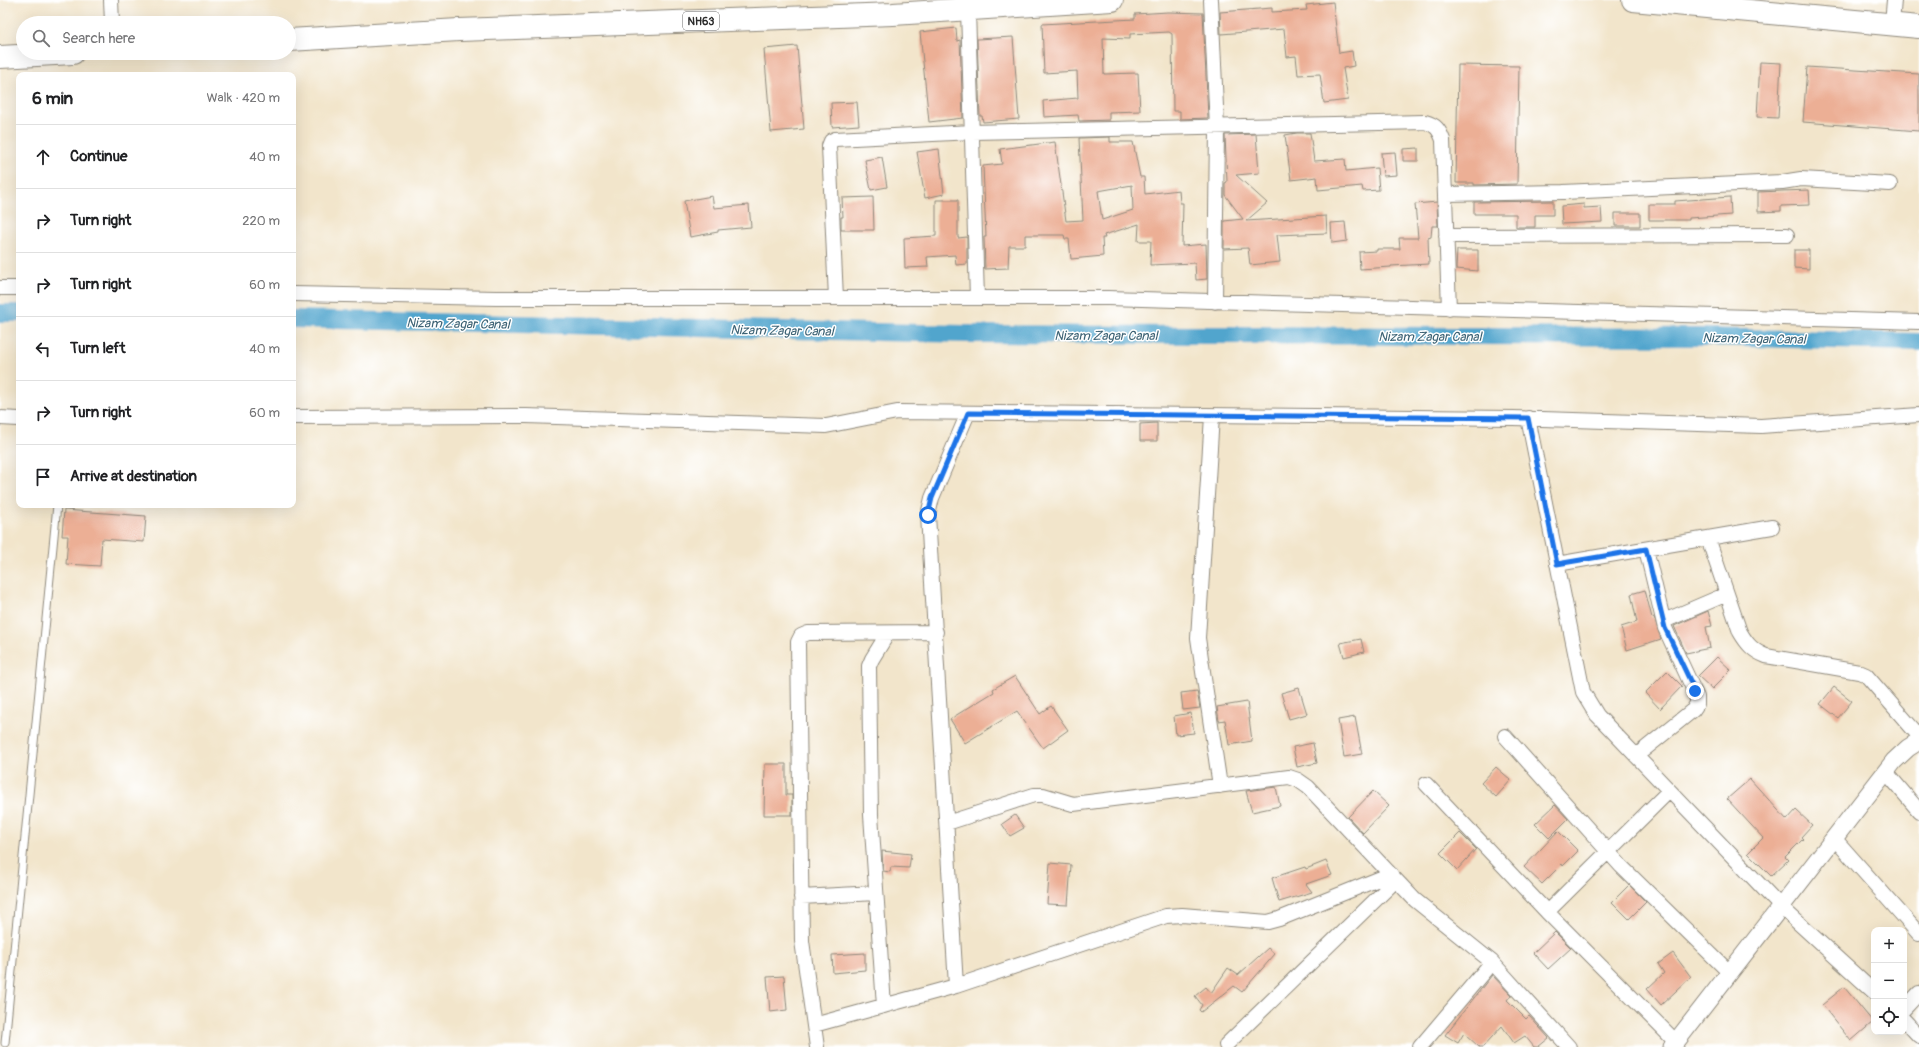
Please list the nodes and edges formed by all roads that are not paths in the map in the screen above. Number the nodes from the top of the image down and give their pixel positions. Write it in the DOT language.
graph roads {
  1 [pos="111,0"];
  2 [pos="1112,0"];
  3 [pos="1211,0"];
  4 [pos="1633,0"];
  5 [pos="1894,0"];
  6 [pos="968,10"];
  7 [pos="112,16"];
  8 [pos="1892,24"];
  9 [pos="1919,27"];
  10 [pos="296,40"];
  11 [pos="16,56"];
  12 [pos="0,57"];
  13 [pos="1217,128"];
  14 [pos="972,132"];
  15 [pos="1890,184"];
  16 [pos="1445,194"];
  17 [pos="1787,235"];
  18 [pos="1446,236"];
  19 [pos="0,288"];
  20 [pos="16,288"];
  21 [pos="296,294"];
  22 [pos="836,298"];
  23 [pos="977,298"];
  24 [pos="1215,302"];
  25 [pos="1449,309"];
  26 [pos="1919,322"];
  27 [pos="968,413"];
  28 [pos="1919,415"];
  29 [pos="1212,416"];
  30 [pos="296,417"];
  31 [pos="0,418"];
  32 [pos="1528,418"];
  33 [pos="16,419"];
  34 [pos="58,508"];
  35 [pos="1772,527"];
  36 [pos="1708,538"];
  37 [pos="1646,549"];
  38 [pos="1557,564"];
  39 [pos="1727,594"];
  40 [pos="1664,621"];
  41 [pos="936,632"];
  42 [pos="888,633"];
  43 [pos="1505,736"];
  44 [pos="1919,736"];
  45 [pos="1919,741"];
  46 [pos="1636,756"];
  47 [pos="1886,772"];
  48 [pos="1426,784"];
  49 [pos="1220,786"];
  50 [pos="1669,791"];
  51 [pos="1919,811"];
  52 [pos="947,823"];
  53 [pos="1834,838"];
  54 [pos="1608,851"];
  55 [pos="1394,877"];
  56 [pos="876,893"];
  57 [pos="801,897"];
  58 [pos="1781,907"];
  59 [pos="1547,912"];
  60 [pos="1919,934"];
  61 [pos="1492,962"];
  62 [pos="1730,972"];
  63 [pos="956,986"];
  64 [pos="1871,989"];
  65 [pos="1919,993"];
  66 [pos="884,1006"];
  67 [pos="1907,1006"];
  68 [pos="1907,1023"];
  69 [pos="814,1025"];
  70 [pos="1919,1036"];
  71 [pos="5,1043"];
  72 [pos="1226,1045"];
  73 [pos="1674,1045"];
  74 [pos="817,1047"];
  75 [pos="1420,1047"];
  76 [pos="1569,1047"];
  1 -- 7 [label="street"];
  2 -- 6 [label="highway, NH63"];
  3 -- 13 [label="street"];
  4 -- 8 [label="highway"];
  5 -- 8 [label="street"];
  6 -- 10 [label="highway, NH63"];
  6 -- 14 [label="street"];
  8 -- 9 [label="highway"];
  11 -- 12 [label="highway"];
  13 -- 14 [label="street"];
  13 -- 16 [label="street"];
  13 -- 24 [label="street"];
  14 -- 22 [label="street"];
  14 -- 23 [label="street"];
  15 -- 16 [label="street"];
  16 -- 18 [label="street"];
  17 -- 18 [label="street"];
  18 -- 25 [label="street"];
  19 -- 20 [label="street"];
  21 -- 22 [label="street"];
  22 -- 23 [label="street"];
  23 -- 24 [label="street"];
  24 -- 25 [label="street"];
  25 -- 26 [label="street"];
  27 -- 29 [label="street"];
  27 -- 30 [label="street"];
  27 -- 41 [label="street"];
  28 -- 32 [label="street"];
  29 -- 32 [label="street"];
  29 -- 49 [label="street"];
  31 -- 33 [label="street"];
  32 -- 38 [label="street"];
  34 -- 71 [label="lane"];
  35 -- 36 [label="street"];
  36 -- 37 [label="street"];
  36 -- 39 [label="street"];
  37 -- 38 [label="street"];
  37 -- 40 [label="street"];
  38 -- 46 [label="street"];
  39 -- 40 [label="street"];
  39 -- 44 [label="street"];
  40 -- 46 [label="street"];
  41 -- 42 [label="street"];
  41 -- 52 [label="street"];
  42 -- 56 [label="street"];
  42 -- 57 [label="street"];
  43 -- 54 [label="street"];
  45 -- 47 [label="street"];
  46 -- 50 [label="street"];
  47 -- 51 [label="street"];
  47 -- 53 [label="street"];
  48 -- 59 [label="street"];
  49 -- 52 [label="street"];
  49 -- 55 [label="street"];
  50 -- 54 [label="street"];
  50 -- 58 [label="street"];
  52 -- 63 [label="street"];
  53 -- 58 [label="street"];
  53 -- 60 [label="street"];
  54 -- 59 [label="street"];
  54 -- 62 [label="street"];
  55 -- 61 [label="street"];
  55 -- 63 [label="street"];
  55 -- 72 [label="street"];
  56 -- 57 [label="street"];
  56 -- 66 [label="street"];
  57 -- 69 [label="street"];
  58 -- 62 [label="street"];
  58 -- 64 [label="street"];
  59 -- 73 [label="street"];
  61 -- 75 [label="street"];
  61 -- 76 [label="street"];
  62 -- 73 [label="street"];
  63 -- 66 [label="street"];
  65 -- 67 [label="street"];
  66 -- 69 [label="street"];
  68 -- 70 [label="street"];
  69 -- 74 [label="street"];
}
